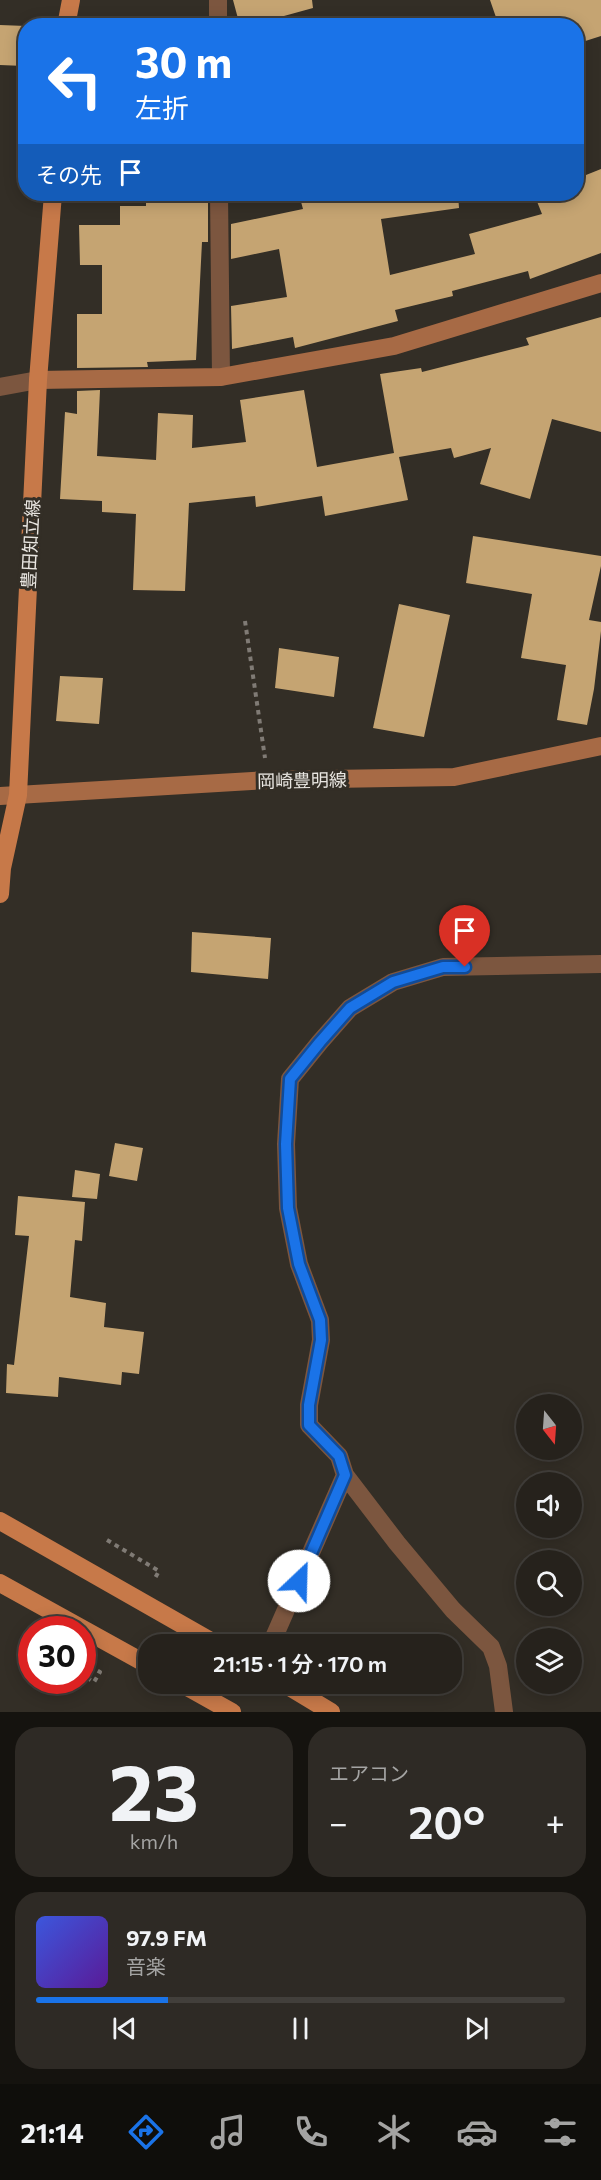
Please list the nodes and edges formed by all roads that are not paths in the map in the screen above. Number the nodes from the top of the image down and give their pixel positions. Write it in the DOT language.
graph roads {
  1 [pos="71,0"];
  2 [pos="218,0"];
  3 [pos="68,18"];
  4 [pos="218,18"];
  5 [pos="52,201"];
  6 [pos="219,201"];
  7 [pos="601,283"];
  8 [pos="221,377"];
  9 [pos="38,380"];
  10 [pos="0,387"];
  11 [pos="601,746"];
  12 [pos="9,795"];
  13 [pos="0,894"];
  14 [pos="601,964"];
  15 [pos="345,1475"];
  16 [pos="0,1521"];
  17 [pos="0,1583"];
  18 [pos="198,1634"];
  19 [pos="275,1634"];
  20 [pos="138,1659"];
  21 [pos="200,1694"];
  22 [pos="301,1694"];
  23 [pos="232,1712"];
  24 [pos="331,1712"];
  25 [pos="504,1712"];
  1 -- 3 [label="main road"];
  2 -- 4 [label="street"];
  5 -- 9 [label="main road, 豊田知立線"];
  6 -- 8 [label="street"];
  7 -- 8 [label="main road"];
  8 -- 9 [label="main road"];
  9 -- 10 [label="street"];
  9 -- 12 [label="main road, 豊田知立線"];
  11 -- 12 [label="main road, 岡崎豊明線"];
  12 -- 13 [label="main road, 豊田知立線"];
  14 -- 15 [label="street"];
  15 -- 19 [label="street"];
  15 -- 25 [label="street"];
  16 -- 18 [label="main road"];
  17 -- 20 [label="main road"];
  21 -- 23 [label="main road"];
  22 -- 24 [label="main road"];
}
